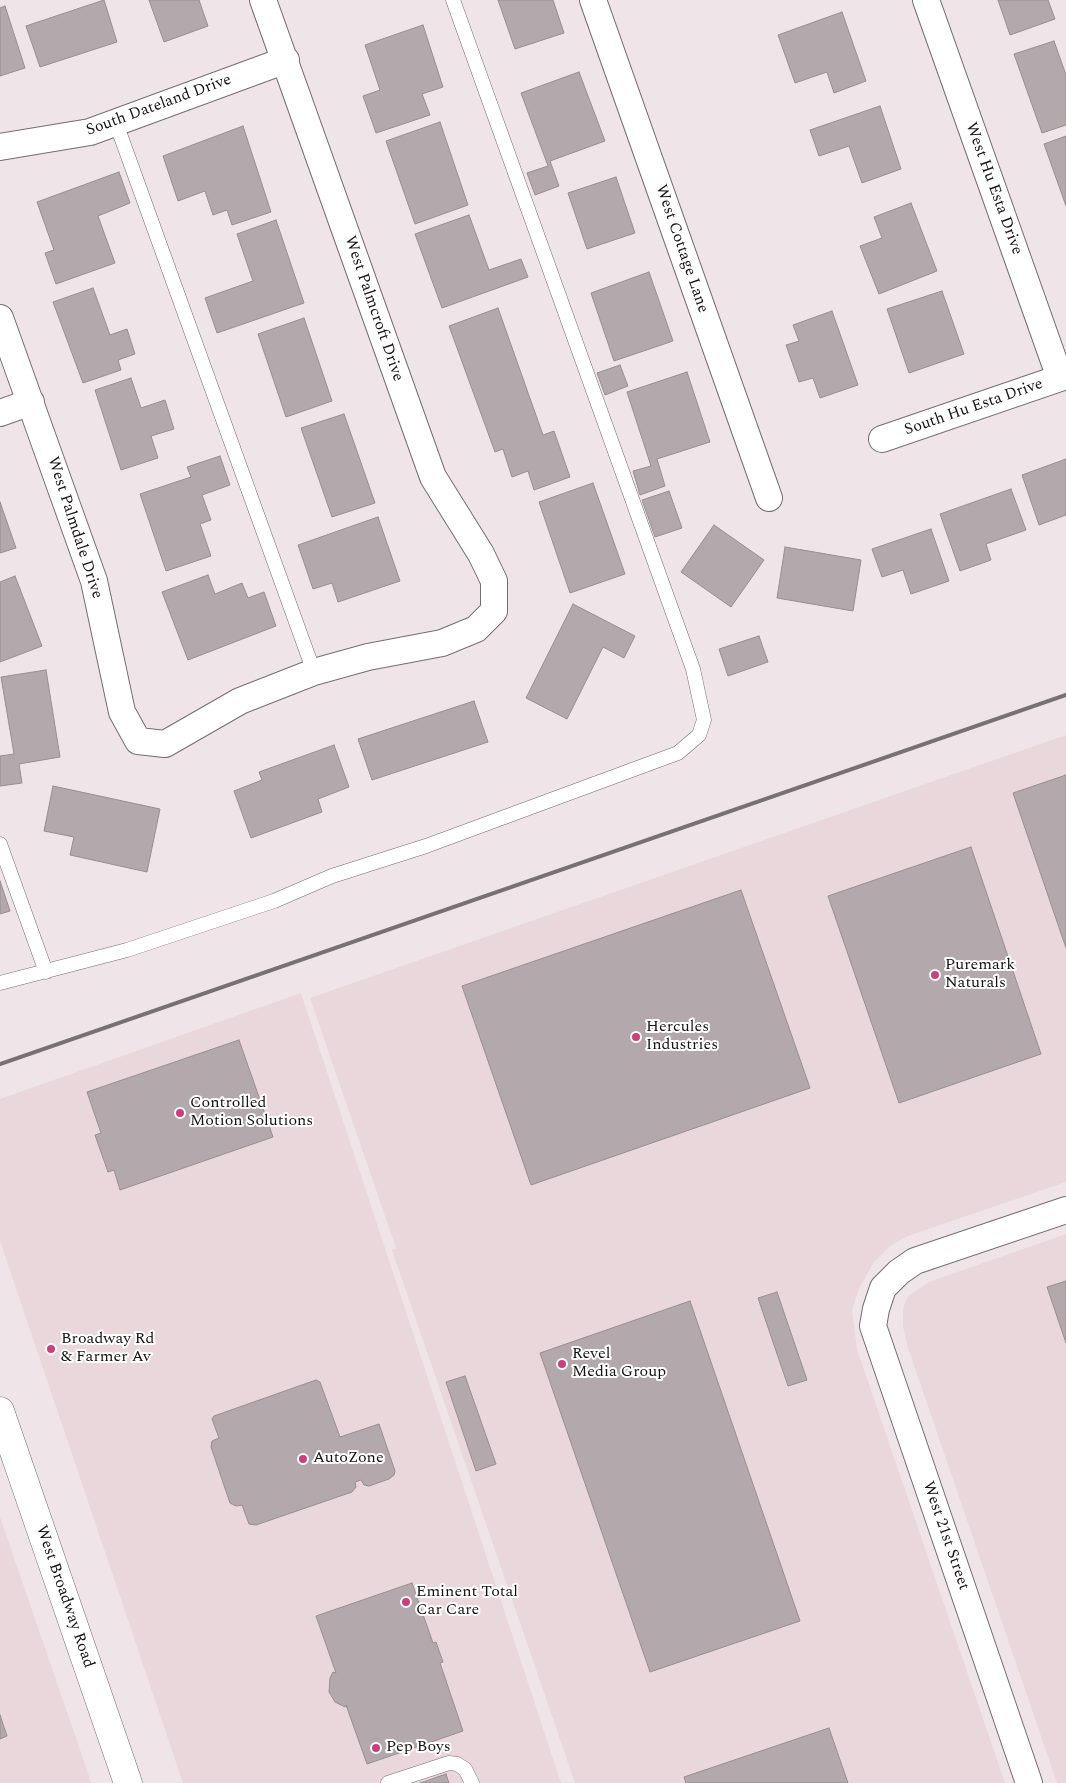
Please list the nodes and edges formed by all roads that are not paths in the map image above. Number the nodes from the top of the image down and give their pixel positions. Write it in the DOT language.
graph roads {
  1 [pos="263,0"];
  2 [pos="453,0"];
  3 [pos="593,0"];
  4 [pos="926,0"];
  5 [pos="286,60"];
  6 [pos="116,122"];
  7 [pos="0,147"];
  8 [pos="0,318"];
  9 [pos="1063,377"];
  10 [pos="31,402"];
  11 [pos="0,413"];
  12 [pos="882,439"];
  13 [pos="769,498"];
  14 [pos="314,672"];
  15 [pos="0,844"];
  16 [pos="46,972"];
  17 [pos="0,983"];
  18 [pos="1066,1210"];
  19 [pos="0,1411"];
  20 [pos="128,1783"];
  21 [pos="388,1783"];
  22 [pos="472,1783"];
  23 [pos="1029,1783"];
  1 -- 5 [label="street, West Palmcroft Drive"];
  2 -- 16 [label="lane"];
  3 -- 13 [label="street, West Cottage Lane"];
  4 -- 9 [label="street, West Hu Esta Drive"];
  5 -- 6 [label="street, South Dateland Drive"];
  5 -- 14 [label="street, West Palmcroft Drive"];
  6 -- 7 [label="street, South Dateland Drive"];
  6 -- 14 [label="lane"];
  8 -- 10 [label="street, West Palmdale Drive"];
  9 -- 12 [label="street, South Hu Esta Drive"];
  10 -- 11 [label="street"];
  10 -- 14 [label="street, West Palmdale Drive"];
  15 -- 16 [label="lane"];
  16 -- 17 [label="lane"];
  18 -- 23 [label="street, West 21st Street"];
  19 -- 20 [label="main road, West Broadway Road"];
  21 -- 22 [label="lane"];
}
